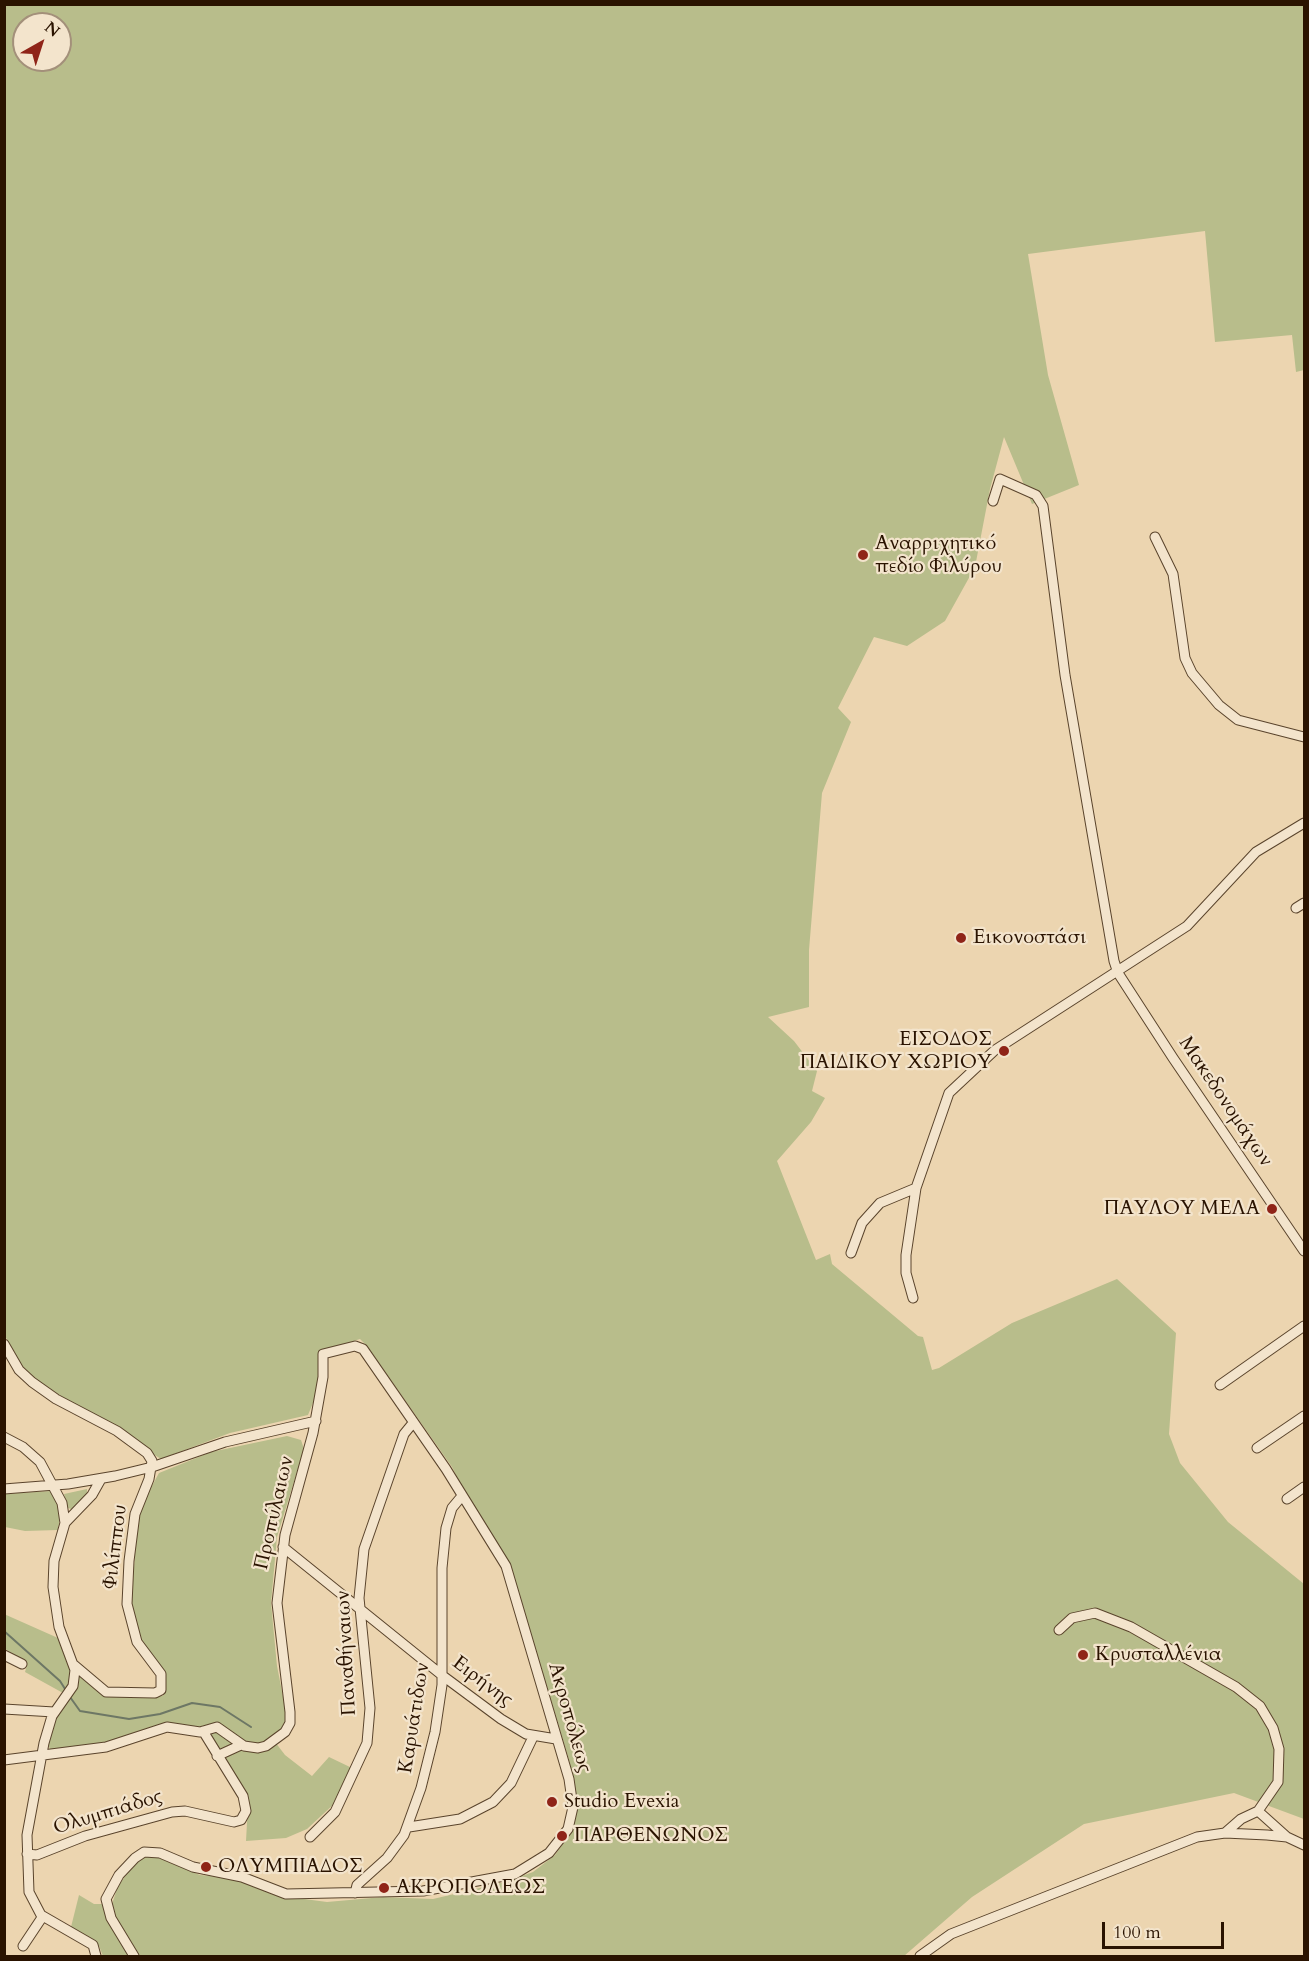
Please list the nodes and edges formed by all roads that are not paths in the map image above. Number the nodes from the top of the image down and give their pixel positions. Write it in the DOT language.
graph roads {
  1 [pos="993,501"];
  2 [pos="1155,537"];
  3 [pos="1305,737"];
  4 [pos="1305,823"];
  5 [pos="1118,972"];
  6 [pos="916,1188"];
  7 [pos="1305,1251"];
  8 [pos="851,1252"];
  9 [pos="913,1298"];
  10 [pos="1305,1326"];
  11 [pos="4,1344"];
  12 [pos="323,1354"];
  13 [pos="1220,1385"];
  14 [pos="1305,1416"];
  15 [pos="316,1421"];
  16 [pos="413,1423"];
  17 [pos="4,1437"];
  18 [pos="1257,1448"];
  19 [pos="152,1467"];
  20 [pos="100,1479"];
  21 [pos="54,1486"];
  22 [pos="1305,1487"];
  23 [pos="4,1489"];
  24 [pos="462,1496"];
  25 [pos="1287,1499"];
  26 [pos="65,1523"];
  27 [pos="283,1547"];
  28 [pos="360,1610"];
  29 [pos="1059,1630"];
  30 [pos="4,1655"];
  31 [pos="22,1664"];
  32 [pos="74,1665"];
  33 [pos="443,1676"];
  34 [pos="4,1709"];
  35 [pos="54,1712"];
  36 [pos="203,1731"];
  37 [pos="533,1737"];
  38 [pos="556,1739"];
  39 [pos="242,1744"];
  40 [pos="42,1754"];
  41 [pos="217,1756"];
  42 [pos="4,1760"];
  43 [pos="1258,1811"];
  44 [pos="409,1827"];
  45 [pos="1225,1833"];
  46 [pos="310,1837"];
  47 [pos="1287,1837"];
  48 [pos="1305,1845"];
  49 [pos="27,1854"];
  50 [pos="355,1893"];
  51 [pos="43,1916"];
  52 [pos="23,1946"];
  53 [pos="96,1956"];
  54 [pos="134,1956"];
  55 [pos="920,1956"];
  1 -- 5 [label="street, Μακεδονομάχων"];
  2 -- 3 [label="street"];
  4 -- 5 [label="street"];
  5 -- 6 [label="street"];
  5 -- 7 [label="street, Μακεδονομάχων"];
  6 -- 8 [label="street"];
  6 -- 9 [label="street"];
  10 -- 13 [label="street"];
  11 -- 19 [label="street"];
  12 -- 15 [label="street, Προπύλαιων"];
  12 -- 16 [label="street, Ακροπόλεως"];
  14 -- 18 [label="street"];
  15 -- 19 [label="street"];
  15 -- 27 [label="street, Προπύλαιων"];
  16 -- 24 [label="street, Ακροπόλεως"];
  16 -- 28 [label="street, Παναθήναιων"];
  17 -- 21 [label="street"];
  19 -- 20 [label="street"];
  19 -- 32 [label="street, Φιλίππου"];
  20 -- 21 [label="street"];
  20 -- 26 [label="street"];
  21 -- 23 [label="street"];
  21 -- 26 [label="street"];
  22 -- 25 [label="street"];
  24 -- 33 [label="street, Καρυάτιδων"];
  24 -- 38 [label="street, Ακροπόλεως"];
  26 -- 32 [label="street"];
  27 -- 28 [label="street, Ειρήνης"];
  27 -- 39 [label="street, Προπύλαιων"];
  28 -- 33 [label="street, Ειρήνης"];
  28 -- 46 [label="street, Παναθήναιων"];
  29 -- 43 [label="street"];
  30 -- 31 [label="street"];
  32 -- 35 [label="street"];
  33 -- 37 [label="street, Ειρήνης"];
  33 -- 44 [label="street, Καρυάτιδων"];
  34 -- 35 [label="street"];
  35 -- 40 [label="street"];
  36 -- 39 [label="street"];
  36 -- 40 [label="street"];
  36 -- 41 [label="street, Ολυμπιάδος"];
  37 -- 38 [label="street, Ειρήνης"];
  37 -- 44 [label="street"];
  38 -- 50 [label="street, Ακροπόλεως"];
  39 -- 41 [label="street"];
  40 -- 42 [label="street"];
  40 -- 49 [label="street"];
  41 -- 49 [label="street, Ολυμπιάδος"];
  43 -- 45 [label="street"];
  43 -- 47 [label="street"];
  44 -- 50 [label="street, Καρυάτιδων"];
  45 -- 47 [label="street"];
  45 -- 55 [label="street"];
  47 -- 48 [label="street"];
  49 -- 51 [label="street"];
  50 -- 54 [label="street, Ακροπόλεως"];
  51 -- 52 [label="street"];
  51 -- 53 [label="street"];
}
